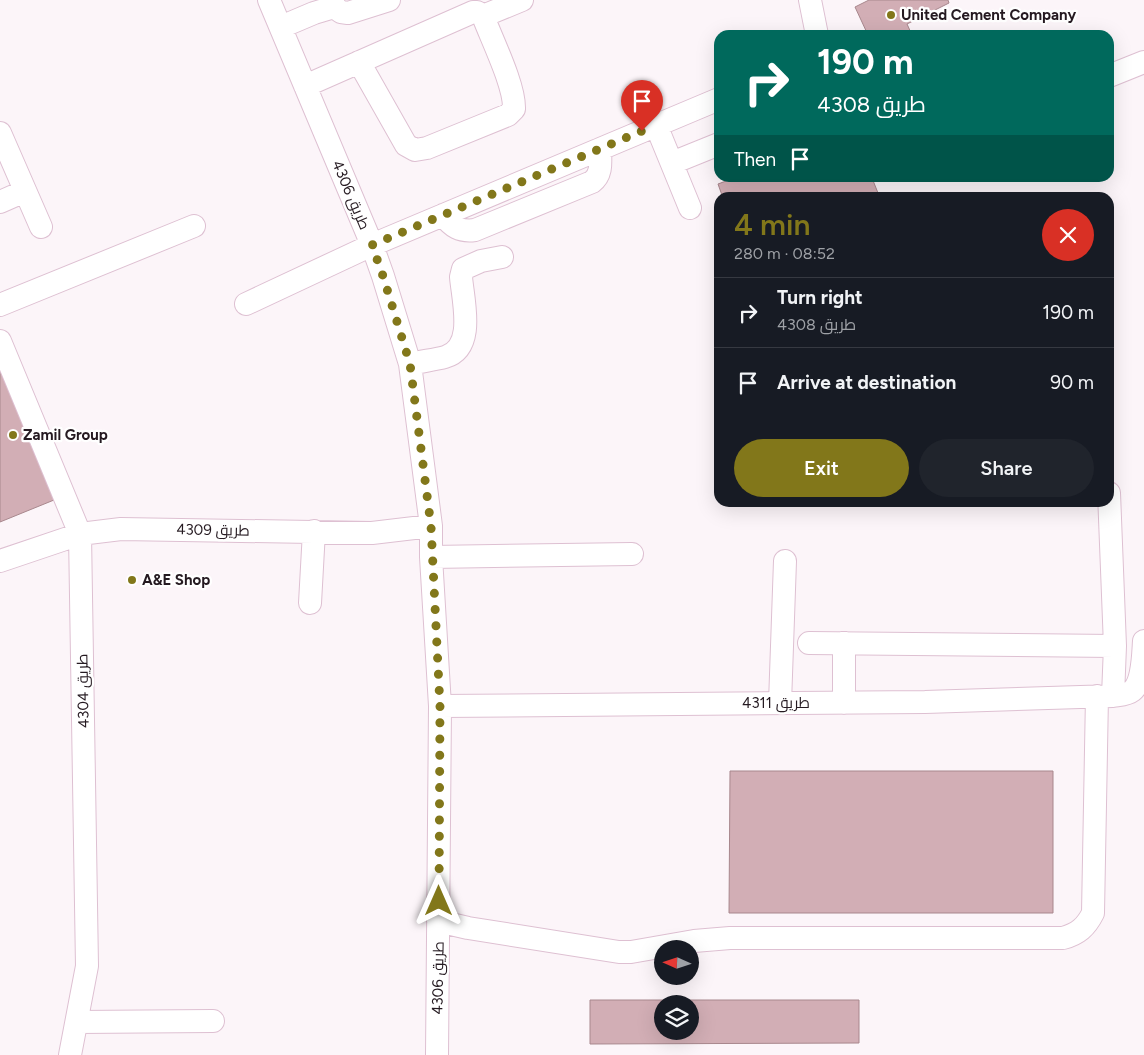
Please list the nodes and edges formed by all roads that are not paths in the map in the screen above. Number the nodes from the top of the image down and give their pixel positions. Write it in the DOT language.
graph roads {
  1 [pos="269,0"];
  2 [pos="389,0"];
  3 [pos="522,0"];
  4 [pos="812,0"];
  5 [pos="334,4"];
  6 [pos="483,16"];
  7 [pos="280,27"];
  8 [pos="816,30"];
  9 [pos="359,62"];
  10 [pos="1144,62"];
  11 [pos="1114,74"];
  12 [pos="305,86"];
  13 [pos="714,101"];
  14 [pos="656,125"];
  15 [pos="0,133"];
  16 [pos="714,146"];
  17 [pos="672,163"];
  18 [pos="8,172"];
  19 [pos="25,191"];
  20 [pos="0,202"];
  21 [pos="690,208"];
  22 [pos="194,226"];
  23 [pos="41,227"];
  24 [pos="372,245"];
  25 [pos="502,257"];
  26 [pos="246,304"];
  27 [pos="0,305"];
  28 [pos="0,342"];
  29 [pos="410,364"];
  30 [pos="1110,507"];
  31 [pos="431,526"];
  32 [pos="314,531"];
  33 [pos="80,534"];
  34 [pos="632,554"];
  35 [pos="431,557"];
  36 [pos="0,561"];
  37 [pos="785,561"];
  38 [pos="310,604"];
  39 [pos="1144,642"];
  40 [pos="809,643"];
  41 [pos="844,644"];
  42 [pos="1115,646"];
  43 [pos="1105,696"];
  44 [pos="780,703"];
  45 [pos="844,703"];
  46 [pos="440,706"];
  47 [pos="438,921"];
  48 [pos="213,1021"];
  49 [pos="77,1022"];
  50 [pos="70,1055"];
  51 [pos="437,1055"];
  1 -- 7 [label="street, طريق 4306"];
  2 -- 5 [label="street"];
  3 -- 6 [label="street"];
  4 -- 8 [label="street"];
  5 -- 7 [label="street"];
  6 -- 9 [label="street"];
  6 -- 9 [label="street"];
  7 -- 12 [label="street, طريق 4306"];
  9 -- 12 [label="street"];
  10 -- 11 [label="street"];
  12 -- 24 [label="street, طريق 4306"];
  13 -- 14 [label="street"];
  14 -- 17 [label="street"];
  14 -- 24 [label="street"];
  15 -- 18 [label="street"];
  16 -- 17 [label="street"];
  17 -- 21 [label="street"];
  18 -- 19 [label="street"];
  19 -- 20 [label="street"];
  19 -- 23 [label="street"];
  22 -- 27 [label="street"];
  24 -- 26 [label="street"];
  24 -- 29 [label="street, طريق 4306"];
  25 -- 29 [label="street"];
  28 -- 33 [label="street, طريق 4304"];
  29 -- 31 [label="street, طريق 4306"];
  30 -- 42 [label="street"];
  31 -- 32 [label="street, طريق 4309"];
  31 -- 35 [label="street, طريق 4306"];
  32 -- 33 [label="street, طريق 4309"];
  32 -- 38 [label="street"];
  33 -- 36 [label="street, طريق 4309"];
  33 -- 49 [label="street, طريق 4304"];
  34 -- 35 [label="street"];
  35 -- 46 [label="street, طريق 4306"];
  37 -- 44 [label="street"];
  39 -- 43 [label="street"];
  40 -- 41 [label="street"];
  41 -- 42 [label="street"];
  41 -- 45 [label="street"];
  42 -- 43 [label="street"];
  43 -- 45 [label="street, طريق 4311"];
  43 -- 47 [label="street"];
  44 -- 45 [label="street, طريق 4311"];
  44 -- 46 [label="street, طريق 4311"];
  46 -- 47 [label="street, طريق 4306"];
  47 -- 51 [label="street, طريق 4306"];
  48 -- 49 [label="street"];
  49 -- 50 [label="street, طريق 4304"];
}
